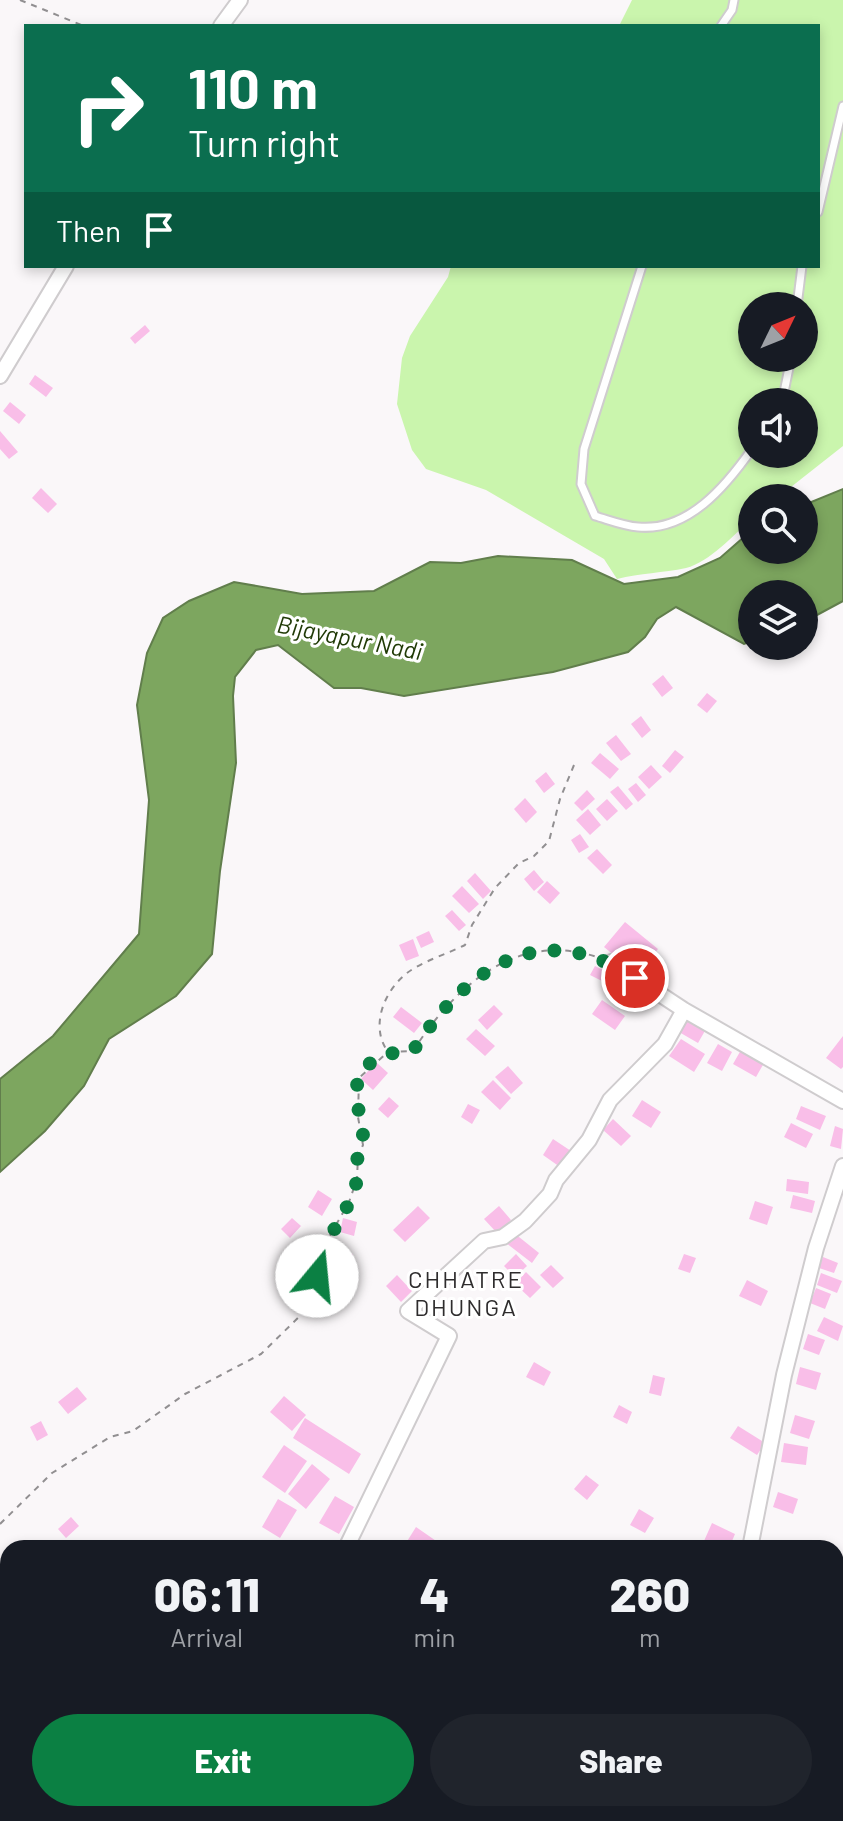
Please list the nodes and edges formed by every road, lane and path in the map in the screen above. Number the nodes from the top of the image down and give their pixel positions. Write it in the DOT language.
graph roads {
  1 [pos="20,0"];
  2 [pos="240,0"];
  3 [pos="734,0"];
  4 [pos="79,24"];
  5 [pos="222,24"];
  6 [pos="722,24"];
  7 [pos="843,106"];
  8 [pos="820,204"];
  9 [pos="65,268"];
  10 [pos="641,268"];
  11 [pos="802,268"];
  12 [pos="799,292"];
  13 [pos="0,376"];
  14 [pos="739,468"];
  15 [pos="574,765"];
  16 [pos="611,962"];
  17 [pos="684,1010"];
  18 [pos="388,1052"];
  19 [pos="843,1101"];
  20 [pos="843,1166"];
  21 [pos="0,1524"];
  22 [pos="350,1540"];
  23 [pos="752,1540"];
  1 -- 4 [label="path"];
  2 -- 5 [label="street"];
  3 -- 6 [label="lane"];
  7 -- 8 [label="lane"];
  9 -- 13 [label="street"];
  10 -- 14 [label="lane"];
  11 -- 12 [label="lane"];
  15 -- 18 [label="path"];
  16 -- 17 [label="street"];
  16 -- 18 [label="path"];
  17 -- 19 [label="street"];
  17 -- 22 [label="street"];
  18 -- 21 [label="path"];
  20 -- 23 [label="street"];
}
